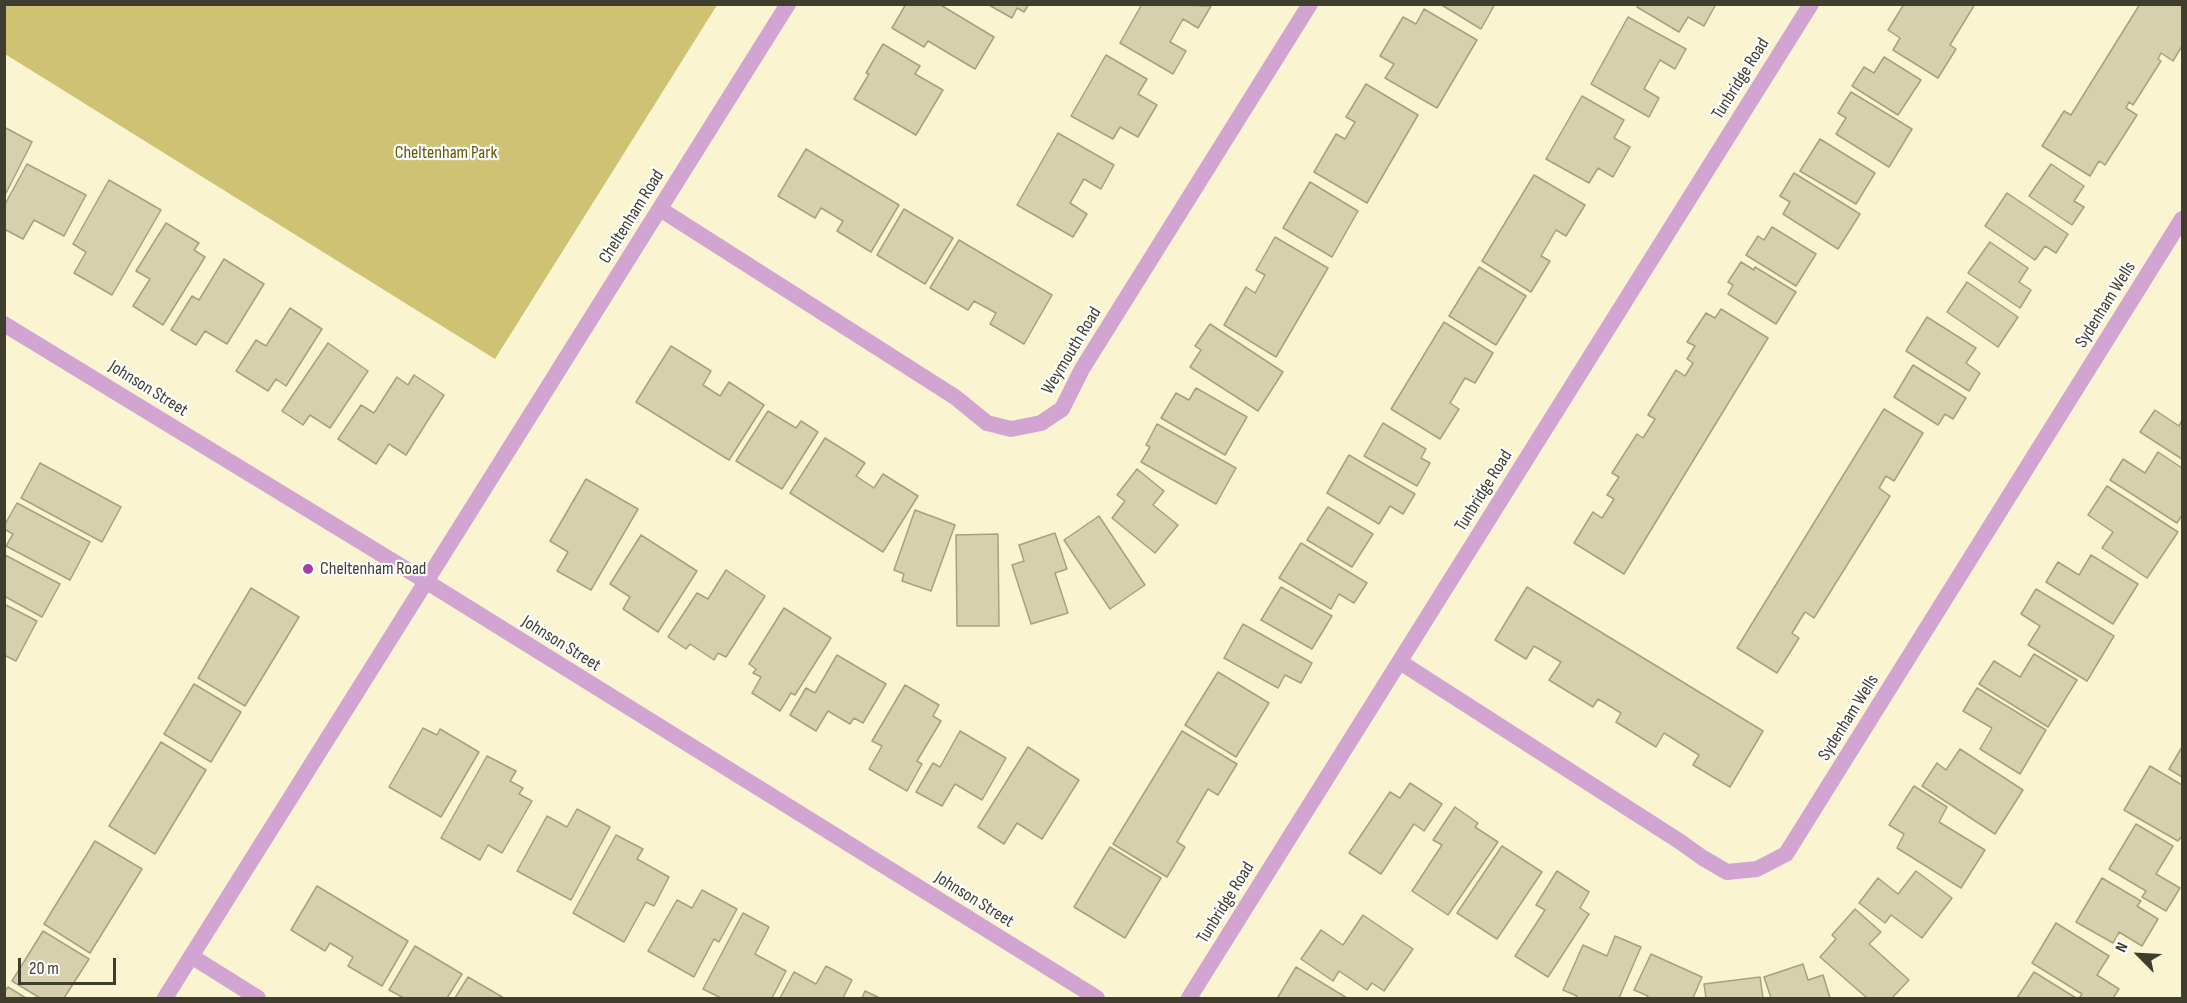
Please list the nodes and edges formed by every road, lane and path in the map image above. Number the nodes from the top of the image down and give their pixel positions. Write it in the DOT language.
graph roads {
  1 [pos="788,4"];
  2 [pos="1310,4"];
  3 [pos="1811,4"];
  4 [pos="660,208"];
  5 [pos="2182,219"];
  6 [pos="4,324"];
  7 [pos="427,582"];
  8 [pos="1400,662"];
  9 [pos="191,957"];
  10 [pos="165,999"];
  11 [pos="258,999"];
  12 [pos="1097,999"];
  13 [pos="1189,999"];
  1 -- 4 [label="street, Cheltenham Road"];
  2 -- 4 [label="street, Weymouth Road"];
  3 -- 8 [label="street, Tunbridge Road"];
  4 -- 7 [label="street, Cheltenham Road"];
  5 -- 8 [label="street, Sydenham Wells"];
  6 -- 7 [label="street, Johnson Street"];
  7 -- 9 [label="street, Cheltenham Road"];
  7 -- 12 [label="street, Johnson Street"];
  8 -- 13 [label="street, Tunbridge Road"];
  9 -- 10 [label="street, Cheltenham Road"];
  9 -- 11 [label="street"];
}
